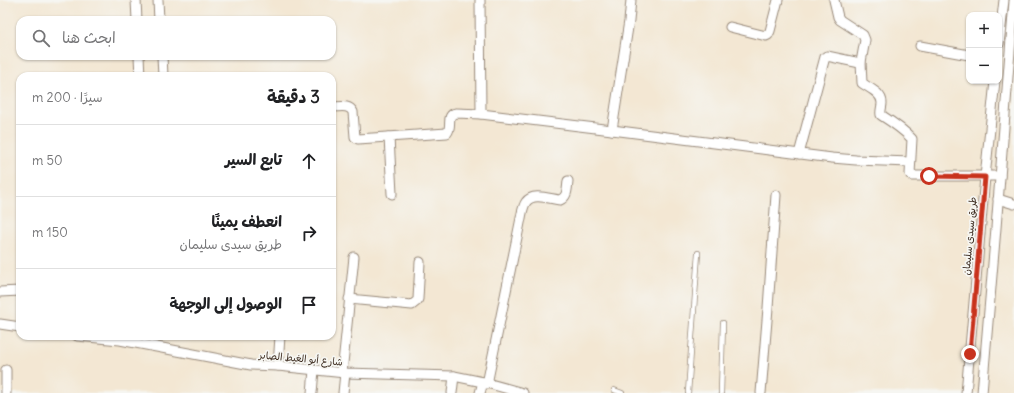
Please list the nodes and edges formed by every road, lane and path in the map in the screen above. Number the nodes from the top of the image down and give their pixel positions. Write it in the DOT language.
graph roads {
  1 [pos="136,0"];
  2 [pos="158,0"];
  3 [pos="480,0"];
  4 [pos="632,0"];
  5 [pos="778,0"];
  6 [pos="834,0"];
  7 [pos="1004,0"];
  8 [pos="1014,2"];
  9 [pos="137,16"];
  10 [pos="160,16"];
  11 [pos="1002,18"];
  12 [pos="730,27"];
  13 [pos="920,46"];
  14 [pos="966,54"];
  15 [pos="139,60"];
  16 [pos="162,60"];
  17 [pos="861,62"];
  18 [pos="140,72"];
  19 [pos="163,72"];
  20 [pos="995,86"];
  21 [pos="1007,90"];
  22 [pos="336,107"];
  23 [pos="481,114"];
  24 [pos="612,130"];
  25 [pos="389,137"];
  26 [pos="799,154"];
  27 [pos="910,162"];
  28 [pos="1000,176"];
  29 [pos="985,177"];
  30 [pos="568,181"];
  31 [pos="392,194"];
  32 [pos="776,195"];
  33 [pos="998,199"];
  34 [pos="1014,204"];
  35 [pos="698,253"];
  36 [pos="354,256"];
  37 [pos="420,262"];
  38 [pos="16,291"];
  39 [pos="0,292"];
  40 [pos="349,299"];
  41 [pos="723,323"];
  42 [pos="0,324"];
  43 [pos="16,326"];
  44 [pos="120,340"];
  45 [pos="280,340"];
  46 [pos="970,354"];
  47 [pos="985,355"];
  48 [pos="278,366"];
  49 [pos="6,370"];
  50 [pos="314,370"];
  51 [pos="343,373"];
  52 [pos="454,376"];
  53 [pos="485,383"];
  54 [pos="614,390"];
  55 [pos="6,393"];
  56 [pos="312,393"];
  57 [pos="343,393"];
  58 [pos="452,393"];
  59 [pos="480,393"];
  60 [pos="523,393"];
  61 [pos="622,393"];
  62 [pos="688,393"];
  63 [pos="721,393"];
  64 [pos="761,393"];
  65 [pos="966,393"];
  66 [pos="982,393"];
  1 -- 9 [label="street"];
  2 -- 10 [label="street"];
  3 -- 23 [label="street"];
  4 -- 24 [label="street"];
  5 -- 12 [label="street"];
  6 -- 17 [label="street"];
  7 -- 11 [label="street"];
  8 -- 21 [label="street"];
  13 -- 14 [label="street"];
  15 -- 18 [label="street"];
  16 -- 19 [label="street"];
  17 -- 26 [label="street"];
  17 -- 27 [label="street"];
  20 -- 21 [label="street"];
  20 -- 29 [label="street, طريق سيدى سليمان"];
  21 -- 28 [label="street"];
  22 -- 25 [label="street"];
  23 -- 24 [label="street"];
  23 -- 25 [label="street"];
  24 -- 26 [label="street"];
  25 -- 31 [label="street"];
  26 -- 27 [label="street"];
  27 -- 29 [label="street"];
  28 -- 29 [label="street"];
  28 -- 33 [label="street"];
  29 -- 46 [label="street, طريق سيدى سليمان"];
  30 -- 53 [label="street"];
  32 -- 64 [label="street"];
  33 -- 34 [label="street"];
  33 -- 47 [label="street"];
  35 -- 62 [label="lane"];
  36 -- 40 [label="street"];
  37 -- 40 [label="street"];
  38 -- 39 [label="street"];
  40 -- 51 [label="street"];
  41 -- 63 [label="lane"];
  42 -- 43 [label="street"];
  44 -- 48 [label="street, شارع أبو الغيط الصابر"];
  45 -- 48 [label="street"];
  46 -- 47 [label="street"];
  46 -- 65 [label="street, طريق سيدى سليمان"];
  47 -- 66 [label="street"];
  48 -- 50 [label="street, شارع أبو الغيط الصابر"];
  49 -- 55 [label="street"];
  50 -- 51 [label="street, شارع أبو الغيط الصابر"];
  50 -- 56 [label="street"];
  51 -- 52 [label="street, شارع أبو الغيط الصابر"];
  51 -- 57 [label="street"];
  52 -- 53 [label="street, شارع أبو الغيط الصابر"];
  52 -- 58 [label="street"];
  53 -- 59 [label="street"];
  53 -- 60 [label="street, شارع أبو الغيط الصابر"];
  54 -- 61 [label="lane"];
}
